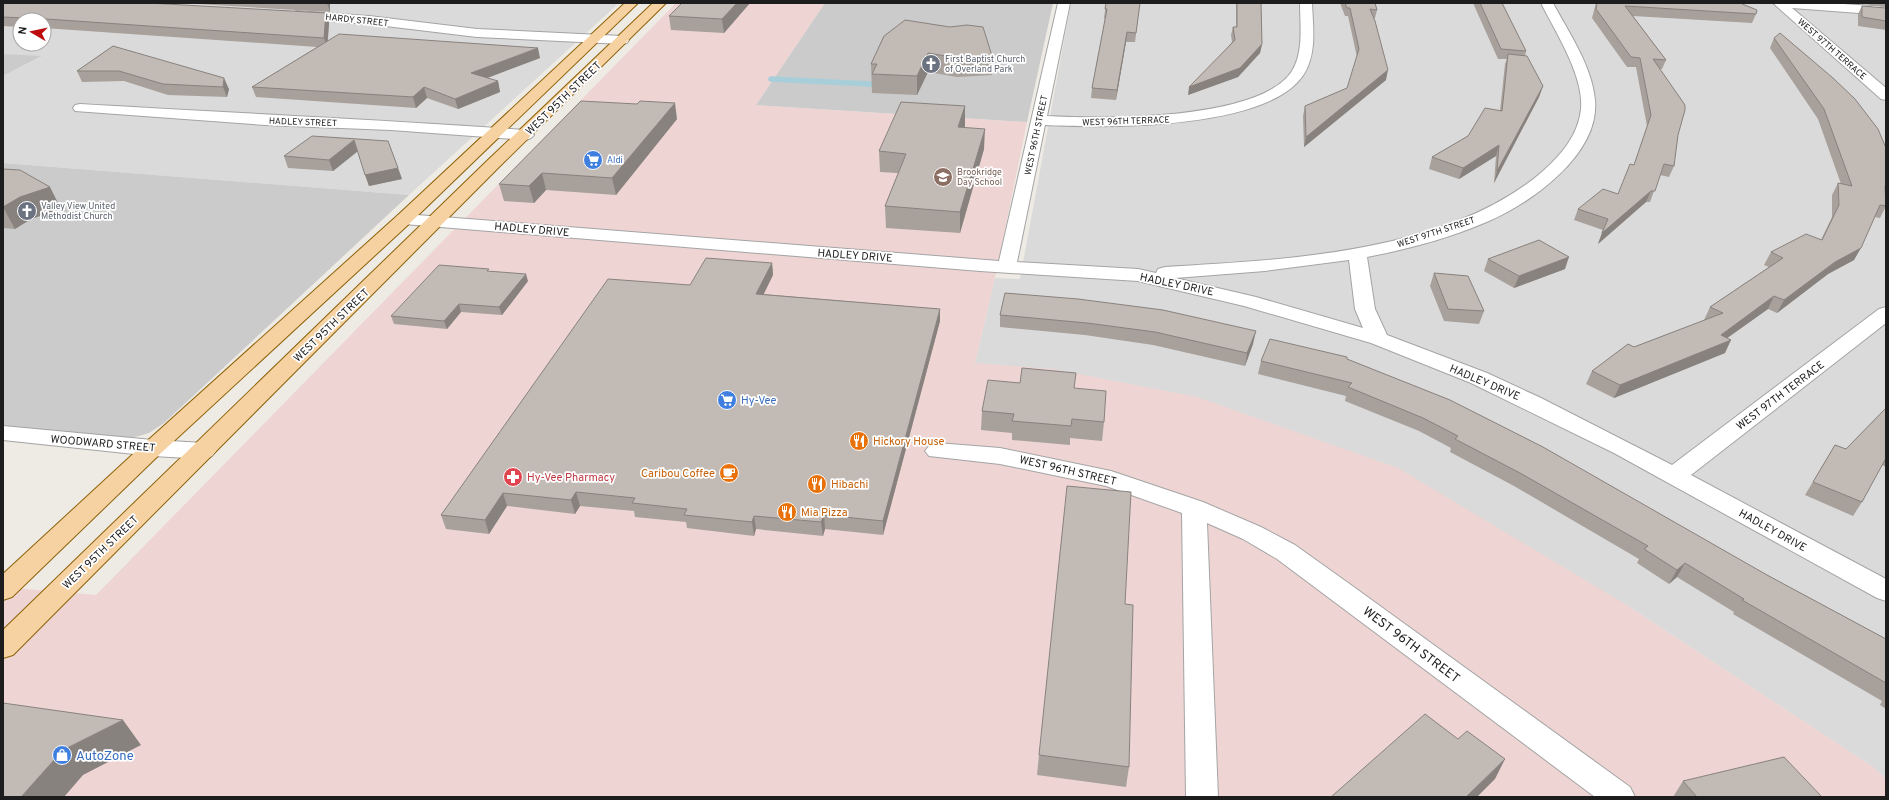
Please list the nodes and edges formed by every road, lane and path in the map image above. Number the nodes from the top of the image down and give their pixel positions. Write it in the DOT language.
graph roads {
  1 [pos="632,3"];
  2 [pos="660,3"];
  3 [pos="1064,3"];
  4 [pos="1306,3"];
  5 [pos="1547,3"];
  6 [pos="1780,3"];
  7 [pos="1886,11"];
  8 [pos="280,14"];
  9 [pos="592,39"];
  10 [pos="622,40"];
  11 [pos="1886,96"];
  12 [pos="80,108"];
  13 [pos="1039,120"];
  14 [pos="494,133"];
  15 [pos="526,135"];
  16 [pos="404,218"];
  17 [pos="437,221"];
  18 [pos="1357,253"];
  19 [pos="1007,267"];
  20 [pos="1138,275"];
  21 [pos="1886,313"];
  22 [pos="1378,339"];
  23 [pos="3,433"];
  24 [pos="153,448"];
  25 [pos="204,451"];
  26 [pos="937,451"];
  27 [pos="1674,476"];
  28 [pos="1194,508"];
  29 [pos="3,590"];
  30 [pos="1886,591"];
  31 [pos="3,647"];
  32 [pos="1202,797"];
  33 [pos="1619,797"];
  1 -- 9 [label="main road, WEST 95TH STREET"];
  2 -- 10 [label="main road, WEST 95TH STREET"];
  3 -- 13 [label="street, WEST 96TH STREET"];
  4 -- 13 [label="street, WEST 96TH TERRACE"];
  5 -- 18 [label="street, WEST 97TH STREET"];
  6 -- 7 [label="street"];
  6 -- 11 [label="street, WEST 97TH TERRACE"];
  8 -- 9 [label="street, HARDY STREET"];
  9 -- 10 [label="street, HARDY STREET"];
  9 -- 14 [label="main road, WEST 95TH STREET"];
  10 -- 15 [label="main road, WEST 95TH STREET"];
  12 -- 14 [label="street, HADLEY STREET"];
  13 -- 19 [label="street, WEST 96TH STREET"];
  14 -- 15 [label="street, HADLEY STREET"];
  14 -- 16 [label="main road, WEST 95TH STREET"];
  15 -- 17 [label="main road, WEST 95TH STREET"];
  16 -- 17 [label="street, HADLEY DRIVE"];
  16 -- 24 [label="main road, WEST 95TH STREET"];
  17 -- 19 [label="street, HADLEY DRIVE"];
  17 -- 25 [label="main road, WEST 95TH STREET"];
  18 -- 20 [label="street, WEST 97TH STREET"];
  18 -- 22 [label="street"];
  19 -- 20 [label="street, HADLEY DRIVE"];
  20 -- 22 [label="street, HADLEY DRIVE"];
  21 -- 27 [label="street, WEST 97TH TERRACE"];
  22 -- 27 [label="street, HADLEY DRIVE"];
  23 -- 24 [label="street, WOODWARD STREET"];
  24 -- 25 [label="street, WOODWARD STREET"];
  24 -- 29 [label="main road, WEST 95TH STREET"];
  25 -- 31 [label="main road, WEST 95TH STREET"];
  26 -- 28 [label="street, WEST 96TH STREET"];
  27 -- 30 [label="street, HADLEY DRIVE"];
  28 -- 32 [label="street"];
  28 -- 33 [label="street, WEST 96TH STREET"];
}
